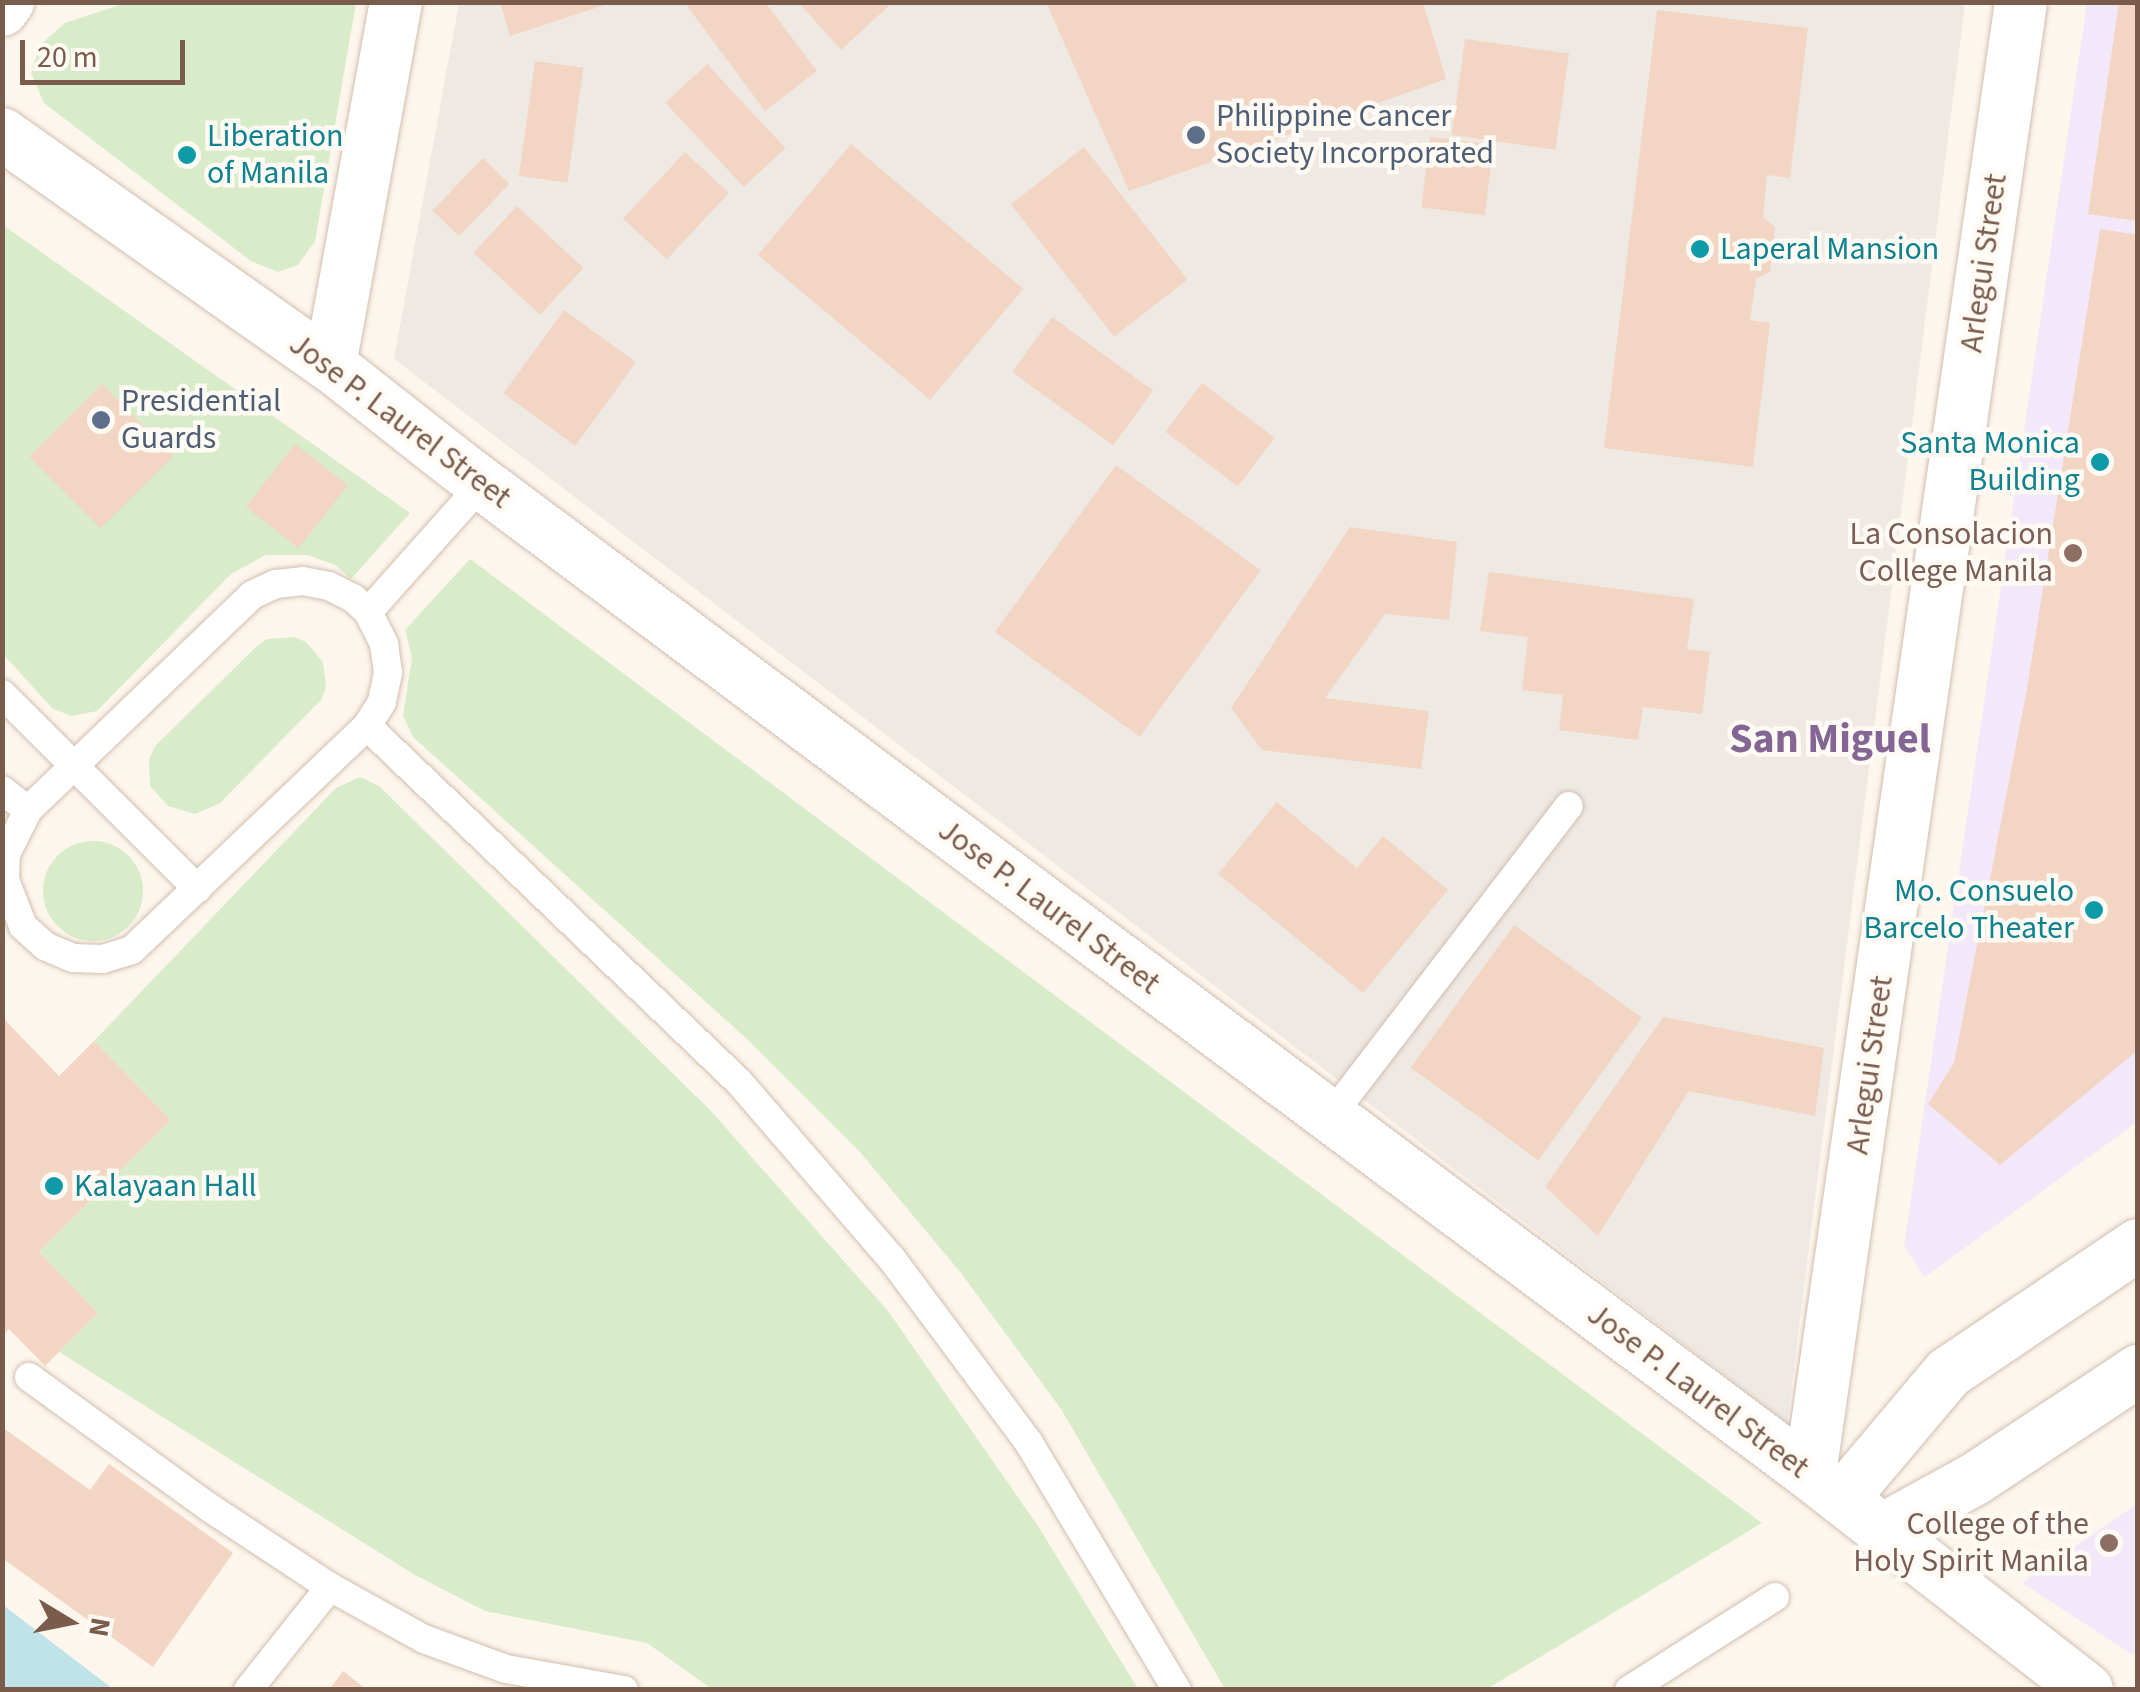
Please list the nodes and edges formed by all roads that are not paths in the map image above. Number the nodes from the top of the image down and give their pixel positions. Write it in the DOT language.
graph roads {
  1 [pos="8,2"];
  2 [pos="396,2"];
  3 [pos="2021,2"];
  4 [pos="2,10"];
  5 [pos="2,134"];
  6 [pos="330,365"];
  7 [pos="482,484"];
  8 [pos="368,612"];
  9 [pos="2,694"];
  10 [pos="367,726"];
  11 [pos="76,764"];
  12 [pos="2,790"];
  13 [pos="1569,806"];
  14 [pos="28,810"];
  15 [pos="198,889"];
  16 [pos="1330,1117"];
  17 [pos="2138,1245"];
  18 [pos="2138,1371"];
  19 [pos="30,1378"];
  20 [pos="1844,1501"];
  21 [pos="330,1587"];
  22 [pos="1775,1596"];
  23 [pos="248,1690"];
  24 [pos="624,1690"];
  25 [pos="1177,1690"];
  26 [pos="1629,1690"];
  27 [pos="2087,1690"];
  1 -- 4 [label="street"];
  2 -- 6 [label="street"];
  3 -- 20 [label="street, Arlegui Street"];
  5 -- 6 [label="street, Jose P. Laurel Street"];
  6 -- 7 [label="street, Jose P. Laurel Street"];
  7 -- 8 [label="lane"];
  7 -- 16 [label="street, Jose P. Laurel Street"];
  8 -- 10 [label="lane"];
  8 -- 11 [label="lane"];
  9 -- 11 [label="lane"];
  10 -- 15 [label="lane"];
  10 -- 25 [label="lane"];
  11 -- 14 [label="lane"];
  11 -- 15 [label="lane"];
  12 -- 14 [label="lane"];
  13 -- 16 [label="lane"];
  14 -- 15 [label="lane"];
  16 -- 20 [label="street, Jose P. Laurel Street"];
  17 -- 20 [label="street"];
  18 -- 20 [label="street"];
  19 -- 21 [label="lane"];
  20 -- 27 [label="street, Jose P. Laurel Street"];
  21 -- 23 [label="lane"];
  21 -- 24 [label="lane"];
  22 -- 26 [label="lane"];
}
